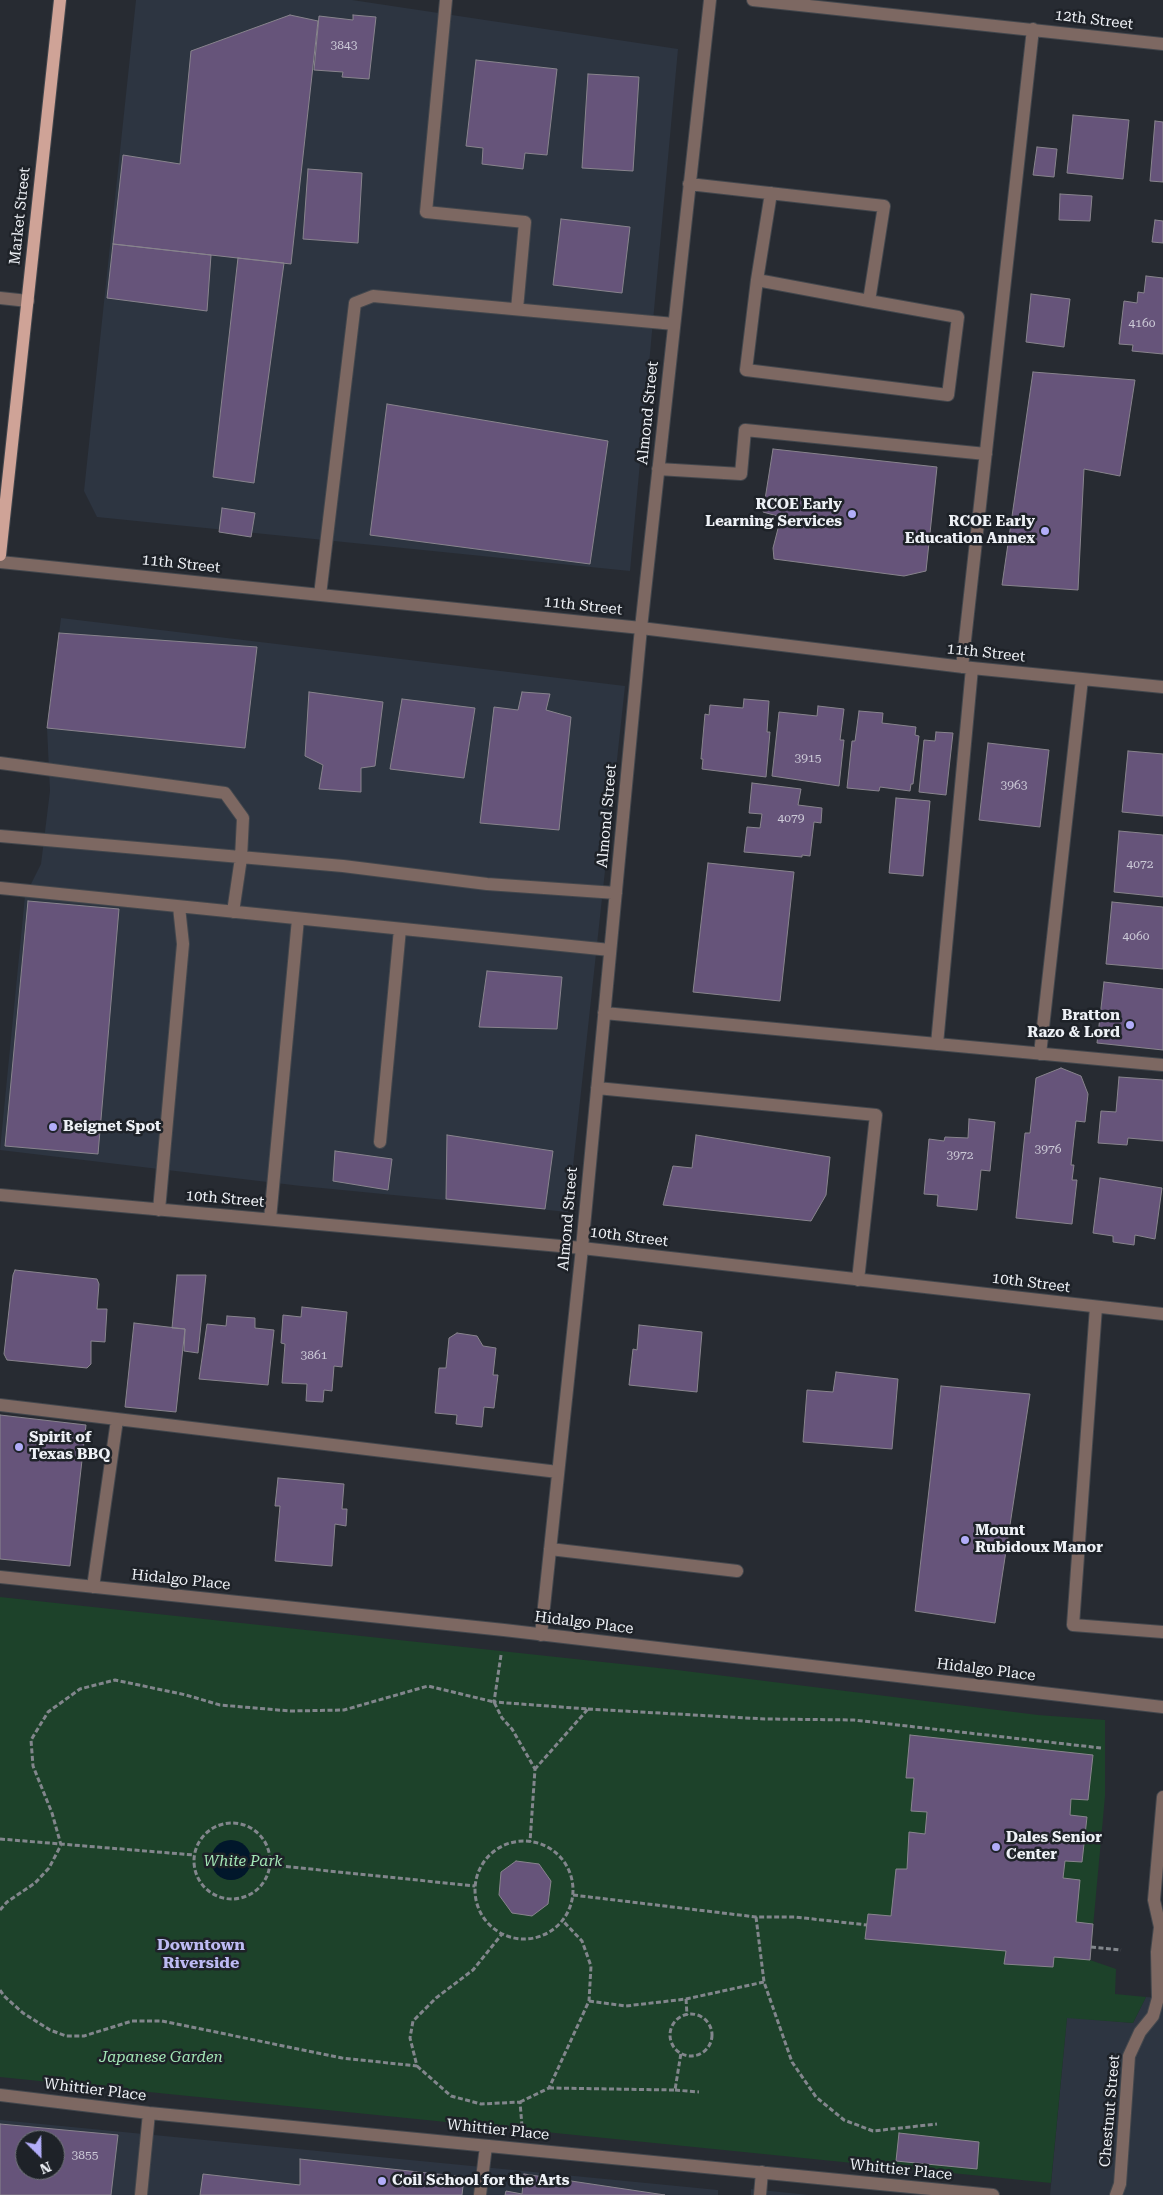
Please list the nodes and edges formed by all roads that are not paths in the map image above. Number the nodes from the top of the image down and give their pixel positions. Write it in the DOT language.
graph roads {
  1 [pos="60,0"];
  2 [pos="446,0"];
  3 [pos="710,0"];
  4 [pos="753,0"];
  5 [pos="1033,29"];
  6 [pos="1163,44"];
  7 [pos="689,184"];
  8 [pos="771,193"];
  9 [pos="757,280"];
  10 [pos="0,298"];
  11 [pos="28,301"];
  12 [pos="869,301"];
  13 [pos="517,309"];
  14 [pos="674,324"];
  15 [pos="986,454"];
  16 [pos="658,469"];
  17 [pos="0,554"];
  18 [pos="0,562"];
  19 [pos="320,595"];
  20 [pos="640,628"];
  21 [pos="967,668"];
  22 [pos="1082,679"];
  23 [pos="1163,687"];
  24 [pos="0,763"];
  25 [pos="0,836"];
  26 [pos="241,858"];
  27 [pos="0,888"];
  28 [pos="616,893"];
  29 [pos="179,907"];
  30 [pos="233,912"];
  31 [pos="298,918"];
  32 [pos="400,929"];
  33 [pos="610,950"];
  34 [pos="604,1013"];
  35 [pos="937,1044"];
  36 [pos="1040,1054"];
  37 [pos="1163,1066"];
  38 [pos="597,1088"];
  39 [pos="380,1142"];
  40 [pos="0,1195"];
  41 [pos="159,1210"];
  42 [pos="270,1219"];
  43 [pos="582,1248"];
  44 [pos="858,1280"];
  45 [pos="1096,1307"];
  46 [pos="1163,1314"];
  47 [pos="0,1406"];
  48 [pos="117,1420"];
  49 [pos="558,1472"];
  50 [pos="550,1549"];
  51 [pos="737,1571"];
  52 [pos="0,1577"];
  53 [pos="93,1587"];
  54 [pos="1163,1632"];
  55 [pos="541,1635"];
  56 [pos="1163,1707"];
  57 [pos="1163,1797"];
  58 [pos="1162,1929"];
  59 [pos="0,2095"];
  60 [pos="149,2112"];
  61 [pos="486,2146"];
  62 [pos="762,2172"];
  63 [pos="141,2195"];
  64 [pos="480,2195"];
  65 [pos="760,2195"];
  66 [pos="993,2195"];
  67 [pos="1116,2195"];
  1 -- 11 [label="main road, Market Street"];
  2 -- 13 [label="street"];
  3 -- 7 [label="street, Almond Street"];
  4 -- 5 [label="street, 12th Street"];
  5 -- 6 [label="street, 12th Street"];
  5 -- 15 [label="street"];
  7 -- 8 [label="street"];
  7 -- 14 [label="street, Almond Street"];
  8 -- 9 [label="street"];
  8 -- 12 [label="street"];
  9 -- 12 [label="street"];
  9 -- 12 [label="street"];
  10 -- 11 [label="street"];
  11 -- 17 [label="main road, Market Street"];
  13 -- 14 [label="street"];
  13 -- 19 [label="street"];
  14 -- 16 [label="street, Almond Street"];
  15 -- 16 [label="street"];
  15 -- 21 [label="street"];
  16 -- 20 [label="street, Almond Street"];
  18 -- 19 [label="street, 11th Street"];
  19 -- 20 [label="street, 11th Street"];
  20 -- 21 [label="street, 11th Street"];
  20 -- 28 [label="street, Almond Street"];
  21 -- 22 [label="street, 11th Street"];
  21 -- 35 [label="street"];
  22 -- 23 [label="street, 11th Street"];
  22 -- 36 [label="street"];
  24 -- 26 [label="street"];
  25 -- 26 [label="street"];
  26 -- 28 [label="street"];
  26 -- 30 [label="street"];
  27 -- 29 [label="street"];
  28 -- 33 [label="street, Almond Street"];
  29 -- 30 [label="street"];
  29 -- 41 [label="street"];
  30 -- 31 [label="street"];
  31 -- 32 [label="street"];
  31 -- 42 [label="street"];
  32 -- 33 [label="street"];
  32 -- 39 [label="street"];
  33 -- 34 [label="street, Almond Street"];
  34 -- 35 [label="street"];
  34 -- 38 [label="street, Almond Street"];
  35 -- 36 [label="street"];
  36 -- 37 [label="street"];
  38 -- 43 [label="street, Almond Street"];
  38 -- 44 [label="street"];
  40 -- 41 [label="street, 10th Street"];
  41 -- 42 [label="street, 10th Street"];
  42 -- 43 [label="street, 10th Street"];
  43 -- 44 [label="street, 10th Street"];
  43 -- 49 [label="street, Almond Street"];
  44 -- 45 [label="street, 10th Street"];
  45 -- 46 [label="street, 10th Street"];
  45 -- 54 [label="street"];
  47 -- 48 [label="street"];
  48 -- 49 [label="street"];
  48 -- 53 [label="street"];
  49 -- 50 [label="street, Almond Street"];
  50 -- 51 [label="street"];
  50 -- 55 [label="street, Almond Street"];
  52 -- 53 [label="street, Hidalgo Place"];
  53 -- 55 [label="street, Hidalgo Place"];
  55 -- 56 [label="street, Hidalgo Place"];
  57 -- 58 [label="street, Chestnut Street"];
  58 -- 67 [label="street, Chestnut Street"];
  59 -- 60 [label="street, Whittier Place"];
  60 -- 61 [label="street, Whittier Place"];
  60 -- 63 [label="street"];
  61 -- 62 [label="street, Whittier Place"];
  61 -- 64 [label="street"];
  62 -- 65 [label="street"];
  62 -- 66 [label="street, Whittier Place"];
}
